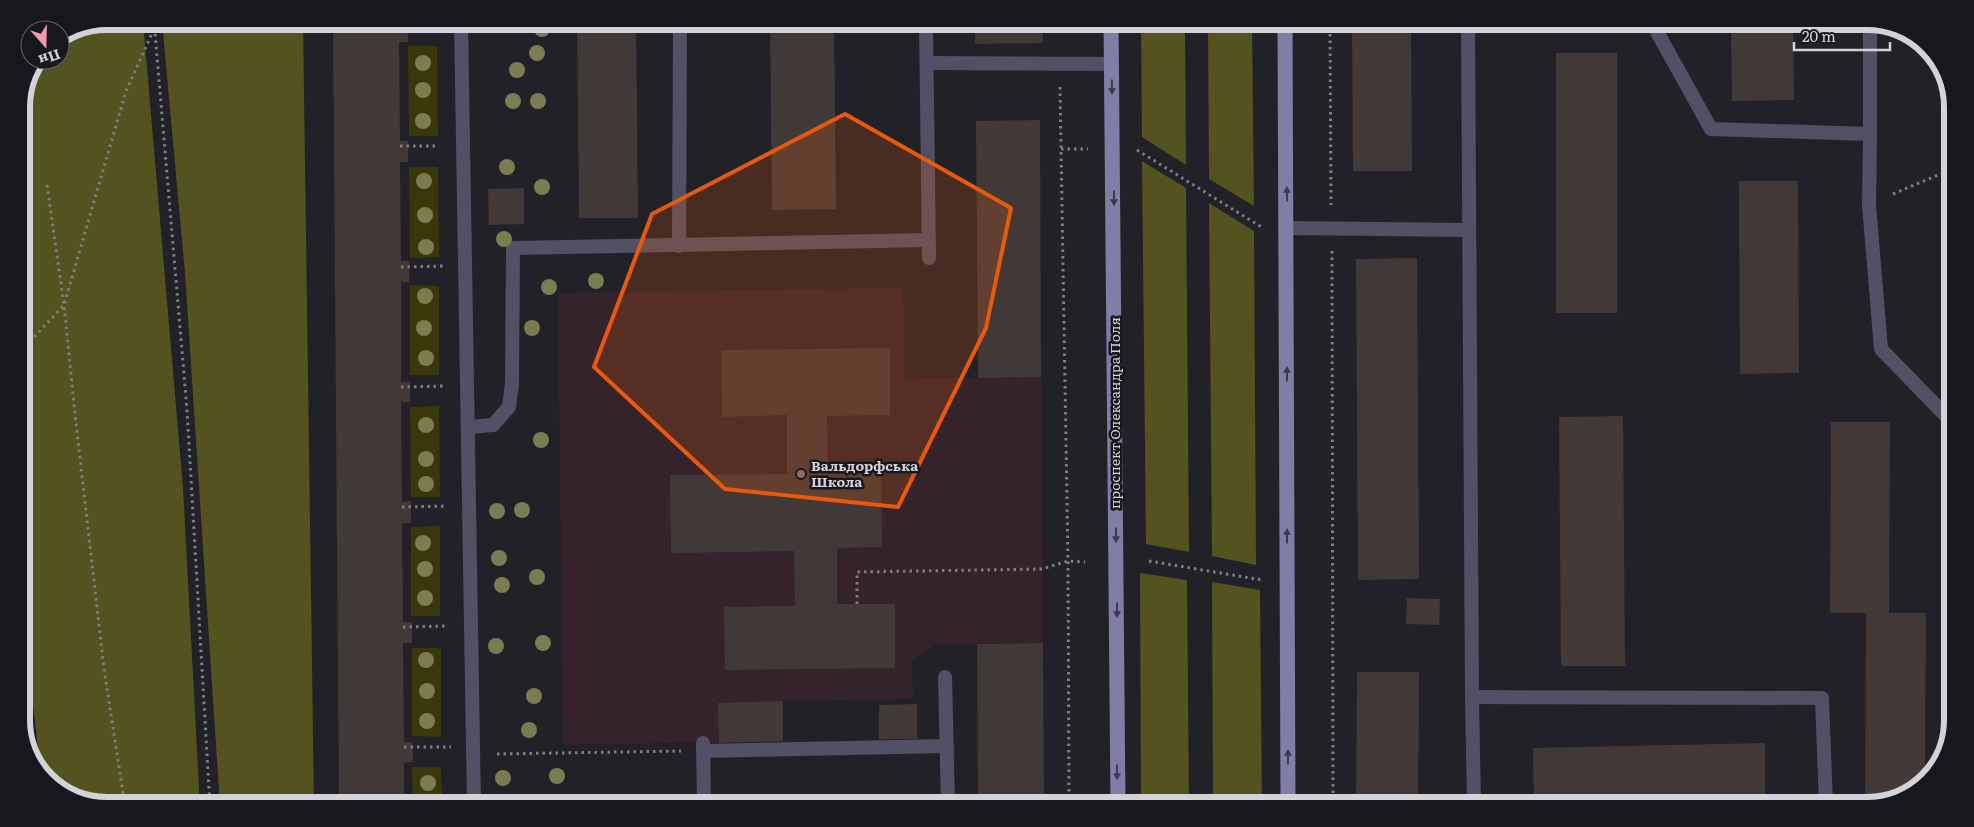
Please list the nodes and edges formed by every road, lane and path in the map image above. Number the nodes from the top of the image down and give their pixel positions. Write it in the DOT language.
graph roads {
  1 [pos="155,30"];
  2 [pos="155,30"];
  3 [pos="461,30"];
  4 [pos="680,30"];
  5 [pos="926,30"];
  6 [pos="1111,30"];
  7 [pos="1285,30"];
  8 [pos="1330,30"];
  9 [pos="1468,30"];
  10 [pos="1656,30"];
  11 [pos="1870,30"];
  12 [pos="927,63"];
  13 [pos="1060,64"];
  14 [pos="1111,64"];
  15 [pos="1870,134"];
  16 [pos="400,146"];
  17 [pos="462,146"];
  18 [pos="1061,149"];
  19 [pos="1113,149"];
  20 [pos="1944,172"];
  21 [pos="48,185"];
  22 [pos="1869,205"];
  23 [pos="1260,228"];
  24 [pos="1287,228"];
  25 [pos="1332,229"];
  26 [pos="1469,230"];
  27 [pos="929,240"];
  28 [pos="679,246"];
  29 [pos="929,258"];
  30 [pos="401,266"];
  31 [pos="465,266"];
  32 [pos="64,305"];
  33 [pos="30,342"];
  34 [pos="467,386"];
  35 [pos="401,387"];
  36 [pos="1944,414"];
  37 [pos="468,427"];
  38 [pos="469,506"];
  39 [pos="402,507"];
  40 [pos="1068,561"];
  41 [pos="1149,561"];
  42 [pos="1085,562"];
  43 [pos="1262,580"];
  44 [pos="857,604"];
  45 [pos="471,626"];
  46 [pos="403,627"];
  47 [pos="945,677"];
  48 [pos="1472,698"];
  49 [pos="947,746"];
  50 [pos="404,747"];
  51 [pos="703,747"];
  52 [pos="474,751"];
  53 [pos="124,797"];
  54 [pos="210,797"];
  55 [pos="474,797"];
  56 [pos="704,797"];
  57 [pos="948,797"];
  58 [pos="1069,797"];
  59 [pos="1118,797"];
  60 [pos="1288,797"];
  61 [pos="1333,797"];
  62 [pos="1474,797"];
  63 [pos="1826,797"];
  1 -- 32 [label="path"];
  2 -- 54 [label="path"];
  3 -- 17 [label="lane"];
  4 -- 28 [label="lane"];
  5 -- 12 [label="lane"];
  6 -- 14 [label="main road, проспект Олександра Поля"];
  24 -- 7 [label="main road, one-way"];
  8 -- 25 [label="path"];
  9 -- 26 [label="lane"];
  10 -- 15 [label="lane"];
  11 -- 15 [label="lane"];
  12 -- 13 [label="lane"];
  12 -- 27 [label="lane"];
  13 -- 14 [label="lane"];
  13 -- 18 [label="path"];
  14 -- 19 [label="main road, проспект Олександра Поля, one-way"];
  15 -- 22 [label="lane"];
  16 -- 17 [label="path"];
  17 -- 31 [label="lane"];
  18 -- 19 [label="path"];
  18 -- 40 [label="path"];
  19 -- 23 [label="path"];
  19 -- 59 [label="main road, проспект Олександра Поля, one-way"];
  20 -- 22 [label="path"];
  21 -- 32 [label="path"];
  22 -- 36 [label="lane"];
  24 -- 25 [label="lane"];
  60 -- 24 [label="main road, one-way"];
  25 -- 26 [label="lane"];
  25 -- 61 [label="path"];
  26 -- 48 [label="lane"];
  27 -- 28 [label="lane"];
  27 -- 29 [label="lane"];
  28 -- 37 [label="lane"];
  30 -- 31 [label="path"];
  31 -- 34 [label="lane"];
  32 -- 33 [label="path"];
  32 -- 53 [label="path"];
  34 -- 35 [label="path"];
  34 -- 37 [label="lane"];
  37 -- 38 [label="lane"];
  38 -- 39 [label="path"];
  38 -- 45 [label="lane"];
  40 -- 42 [label="path"];
  40 -- 44 [label="path"];
  40 -- 58 [label="path"];
  41 -- 43 [label="path"];
  45 -- 46 [label="path"];
  45 -- 52 [label="lane"];
  47 -- 49 [label="lane"];
  48 -- 62 [label="lane"];
  48 -- 63 [label="lane"];
  49 -- 51 [label="lane"];
  49 -- 57 [label="lane"];
  50 -- 52 [label="path"];
  51 -- 52 [label="path"];
  51 -- 56 [label="lane"];
  52 -- 55 [label="lane"];
}
